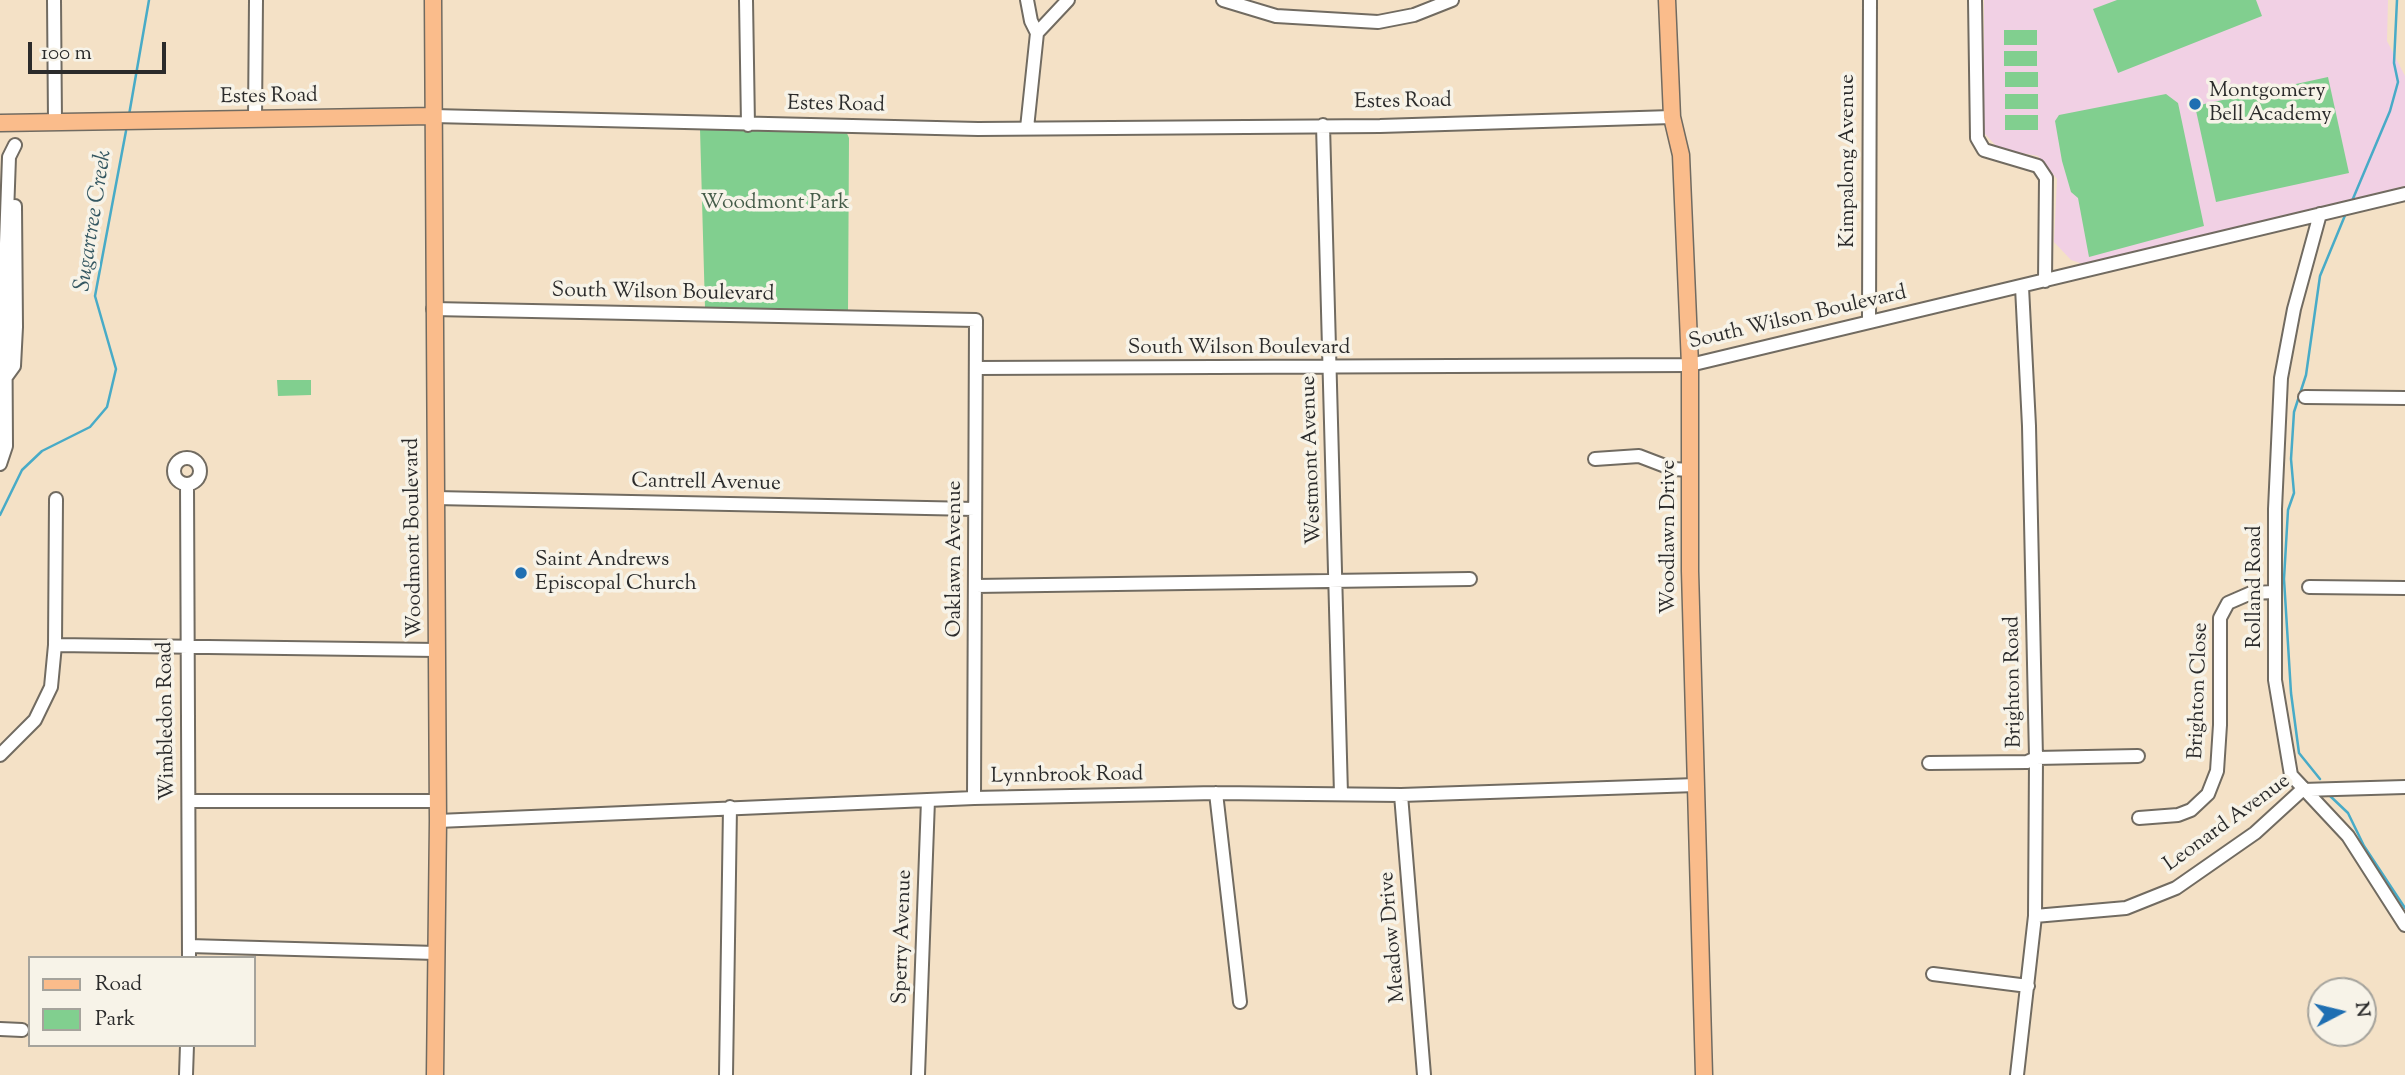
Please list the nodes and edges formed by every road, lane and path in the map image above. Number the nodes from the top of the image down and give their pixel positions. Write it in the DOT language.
graph roads {
  1 [pos="54,0"];
  2 [pos="256,0"];
  3 [pos="433,0"];
  4 [pos="746,0"];
  5 [pos="1027,0"];
  6 [pos="1068,0"];
  7 [pos="1223,0"];
  8 [pos="1452,0"];
  9 [pos="1667,0"];
  10 [pos="1870,0"];
  11 [pos="1975,0"];
  12 [pos="1037,33"];
  13 [pos="433,116"];
  14 [pos="1672,117"];
  15 [pos="255,119"];
  16 [pos="55,121"];
  17 [pos="8,123"];
  18 [pos="748,125"];
  19 [pos="1323,125"];
  20 [pos="1027,128"];
  21 [pos="2405,194"];
  22 [pos="2320,214"];
  23 [pos="2045,281"];
  24 [pos="2022,287"];
  25 [pos="433,309"];
  26 [pos="976,320"];
  27 [pos="1869,322"];
  28 [pos="1690,365"];
  29 [pos="976,368"];
  30 [pos="1329,368"];
  31 [pos="2305,397"];
  32 [pos="2405,398"];
  33 [pos="1595,459"];
  34 [pos="0,464"];
  35 [pos="1689,470"];
  36 [pos="187,484"];
  37 [pos="435,498"];
  38 [pos="56,499"];
  39 [pos="975,509"];
  40 [pos="1470,579"];
  41 [pos="1336,581"];
  42 [pos="975,586"];
  43 [pos="2309,587"];
  44 [pos="2405,588"];
  45 [pos="2274,592"];
  46 [pos="55,645"];
  47 [pos="187,648"];
  48 [pos="438,650"];
  49 [pos="0,755"];
  50 [pos="2138,757"];
  51 [pos="2036,758"];
  52 [pos="1929,763"];
  53 [pos="1696,785"];
  54 [pos="2405,787"];
  55 [pos="2302,790"];
  56 [pos="1216,793"];
  57 [pos="1341,794"];
  58 [pos="1401,795"];
  59 [pos="974,798"];
  60 [pos="928,800"];
  61 [pos="189,801"];
  62 [pos="438,802"];
  63 [pos="730,807"];
  64 [pos="2139,818"];
  65 [pos="438,821"];
  66 [pos="2035,916"];
  67 [pos="2405,925"];
  68 [pos="189,952"];
  69 [pos="436,953"];
  70 [pos="1933,974"];
  71 [pos="2028,986"];
  72 [pos="1240,1002"];
  73 [pos="0,1029"];
  74 [pos="22,1030"];
  75 [pos="187,1047"];
  76 [pos="186,1075"];
  77 [pos="435,1075"];
  78 [pos="726,1075"];
  79 [pos="918,1075"];
  80 [pos="1424,1075"];
  81 [pos="1704,1075"];
  82 [pos="2017,1075"];
  1 -- 16 [label="street"];
  2 -- 15 [label="street"];
  3 -- 13 [label="main road, Woodmont Boulevard"];
  4 -- 18 [label="street"];
  5 -- 12 [label="street"];
  6 -- 12 [label="street"];
  7 -- 8 [label="street"];
  9 -- 14 [label="main road, Woodlawn Drive"];
  10 -- 27 [label="street, Kimpalong Avenue"];
  11 -- 23 [label="street"];
  12 -- 20 [label="street"];
  13 -- 15 [label="main road, Estes Road"];
  13 -- 18 [label="street, Estes Road"];
  13 -- 25 [label="main road, Woodmont Boulevard"];
  14 -- 19 [label="street, Estes Road"];
  14 -- 28 [label="main road, Woodlawn Drive"];
  15 -- 16 [label="main road, Estes Road"];
  16 -- 17 [label="main road, Estes Road"];
  17 -- 34 [label="street"];
  18 -- 20 [label="street, Estes Road"];
  19 -- 20 [label="street, Estes Road"];
  19 -- 30 [label="street, Westmont Avenue"];
  21 -- 22 [label="street, South Wilson Boulevard"];
  22 -- 23 [label="street, South Wilson Boulevard"];
  22 -- 45 [label="street, Rolland Road"];
  23 -- 24 [label="street, South Wilson Boulevard"];
  24 -- 27 [label="street, South Wilson Boulevard"];
  24 -- 51 [label="street, Brighton Road"];
  25 -- 26 [label="street, South Wilson Boulevard"];
  25 -- 37 [label="main road, Woodmont Boulevard"];
  26 -- 29 [label="street, Oaklawn Avenue"];
  27 -- 28 [label="street, South Wilson Boulevard"];
  28 -- 30 [label="street, South Wilson Boulevard"];
  28 -- 35 [label="main road, Woodlawn Drive"];
  29 -- 30 [label="street, South Wilson Boulevard"];
  29 -- 39 [label="street, Oaklawn Avenue"];
  30 -- 41 [label="street, Westmont Avenue"];
  31 -- 32 [label="street"];
  33 -- 35 [label="street"];
  35 -- 53 [label="main road, Woodlawn Drive"];
  36 -- 47 [label="street, Wimbledon Road"];
  37 -- 39 [label="street, Cantrell Avenue"];
  37 -- 48 [label="main road, Woodmont Boulevard"];
  38 -- 46 [label="street"];
  39 -- 42 [label="street, Oaklawn Avenue"];
  40 -- 41 [label="street"];
  41 -- 42 [label="street"];
  41 -- 57 [label="street, Westmont Avenue"];
  42 -- 59 [label="street, Oaklawn Avenue"];
  43 -- 44 [label="street"];
  45 -- 55 [label="street, Rolland Road"];
  45 -- 64 [label="street, Brighton Close"];
  46 -- 47 [label="street"];
  46 -- 49 [label="street"];
  47 -- 48 [label="street"];
  47 -- 61 [label="street, Wimbledon Road"];
  48 -- 62 [label="main road, Woodmont Boulevard"];
  50 -- 51 [label="street"];
  51 -- 52 [label="street"];
  51 -- 66 [label="street, Brighton Road"];
  53 -- 58 [label="street, Lynnbrook Road"];
  53 -- 81 [label="main road, Woodlawn Drive"];
  54 -- 55 [label="street, Leonard Avenue"];
  55 -- 66 [label="street, Leonard Avenue"];
  55 -- 67 [label="street, Rolland Road"];
  56 -- 57 [label="street, Lynnbrook Road"];
  56 -- 59 [label="street, Lynnbrook Road"];
  56 -- 72 [label="street"];
  57 -- 58 [label="street, Lynnbrook Road"];
  58 -- 80 [label="street, Meadow Drive"];
  59 -- 60 [label="street, Lynnbrook Road"];
  60 -- 63 [label="street, Lynnbrook Road"];
  60 -- 79 [label="street, Sperry Avenue"];
  61 -- 62 [label="street"];
  61 -- 68 [label="street, Wimbledon Road"];
  62 -- 65 [label="main road, Woodmont Boulevard"];
  63 -- 65 [label="street, Lynnbrook Road"];
  63 -- 78 [label="street"];
  65 -- 69 [label="main road, Woodmont Boulevard"];
  66 -- 71 [label="street, Brighton Road"];
  68 -- 69 [label="street"];
  69 -- 77 [label="main road, Woodmont Boulevard"];
  70 -- 71 [label="street"];
  71 -- 82 [label="street, Brighton Road"];
  73 -- 74 [label="street"];
  75 -- 76 [label="street"];
}
